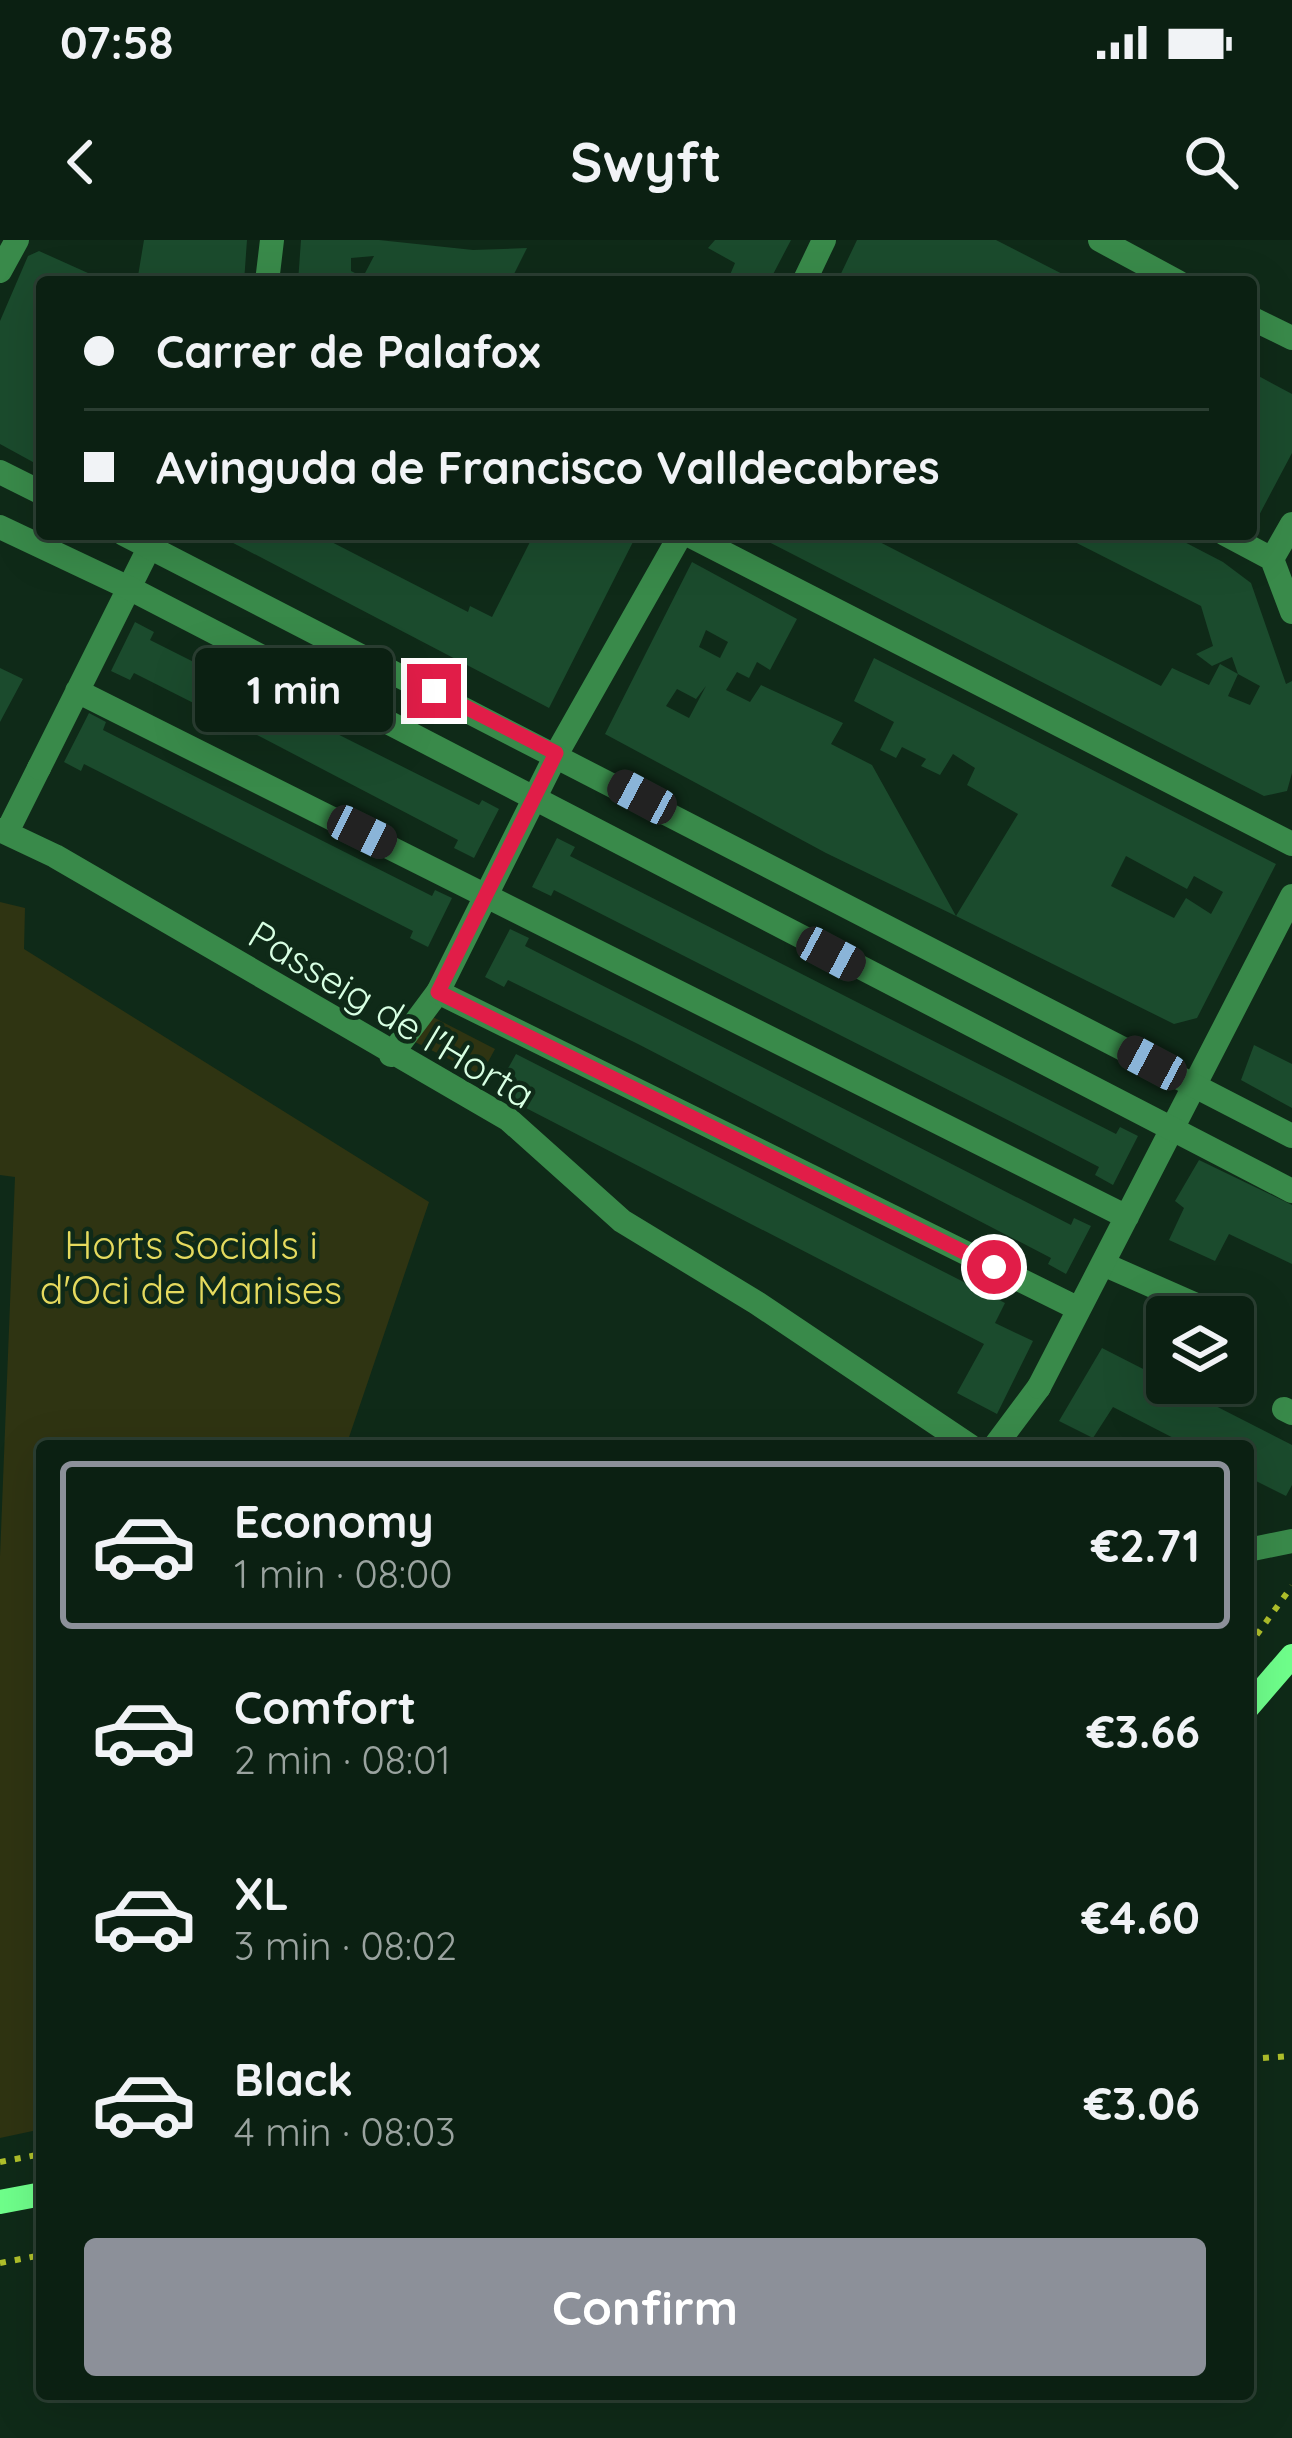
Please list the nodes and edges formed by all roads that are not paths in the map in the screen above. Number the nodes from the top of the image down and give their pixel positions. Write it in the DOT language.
graph roads {
  1 [pos="16,240"];
  2 [pos="272,240"];
  3 [pos="824,240"];
  4 [pos="1100,240"];
  5 [pos="0,271"];
  6 [pos="268,276"];
  7 [pos="807,276"];
  8 [pos="1165,276"];
  9 [pos="1257,321"];
  10 [pos="1292,338"];
  11 [pos="0,472"];
  12 [pos="36,490"];
  13 [pos="1292,524"];
  14 [pos="0,527"];
  15 [pos="153,540"];
  16 [pos="680,540"];
  17 [pos="696,540"];
  18 [pos="1236,540"];
  19 [pos="1272,559"];
  20 [pos="129,588"];
  21 [pos="1292,612"];
  22 [pos="77,691"];
  23 [pos="556,753"];
  24 [pos="533,800"];
  25 [pos="3,831"];
  26 [pos="1292,844"];
  27 [pos="485,892"];
  28 [pos="1292,896"];
  29 [pos="438,992"];
  30 [pos="391,1055"];
  31 [pos="1195,1085"];
  32 [pos="1172,1130"];
  33 [pos="1292,1136"];
  34 [pos="1292,1192"];
  35 [pos="1126,1217"];
  36 [pos="1103,1264"];
  37 [pos="1176,1296"];
  38 [pos="1079,1309"];
  39 [pos="961,1440"];
  40 [pos="999,1440"];
  41 [pos="1292,1541"];
  42 [pos="1254,1549"];
  43 [pos="1292,1656"];
  44 [pos="1254,1700"];
  45 [pos="36,2195"];
  46 [pos="0,2202"];
  1 -- 5 [label="street"];
  2 -- 6 [label="street"];
  3 -- 7 [label="street"];
  4 -- 8 [label="street"];
  9 -- 10 [label="street"];
  11 -- 12 [label="street"];
  13 -- 19 [label="street"];
  14 -- 20 [label="street"];
  15 -- 20 [label="street"];
  15 -- 23 [label="street"];
  16 -- 23 [label="street"];
  17 -- 26 [label="street"];
  18 -- 19 [label="street"];
  19 -- 21 [label="street"];
  20 -- 22 [label="street"];
  20 -- 24 [label="street"];
  22 -- 25 [label="street"];
  22 -- 27 [label="street"];
  23 -- 24 [label="street"];
  23 -- 31 [label="street"];
  24 -- 27 [label="street"];
  24 -- 32 [label="street"];
  25 -- 30 [label="street, Passeig de l'Horta"];
  27 -- 29 [label="street"];
  27 -- 35 [label="street"];
  28 -- 31 [label="street"];
  29 -- 30 [label="street"];
  29 -- 38 [label="street"];
  30 -- 39 [label="street, Passeig de l'Horta"];
  31 -- 32 [label="street"];
  31 -- 33 [label="street"];
  32 -- 34 [label="street"];
  32 -- 35 [label="street"];
  35 -- 36 [label="street"];
  36 -- 37 [label="street"];
  36 -- 38 [label="street"];
  38 -- 40 [label="street"];
  41 -- 42 [label="street"];
  43 -- 44 [label="main road"];
  45 -- 46 [label="main road"];
}
